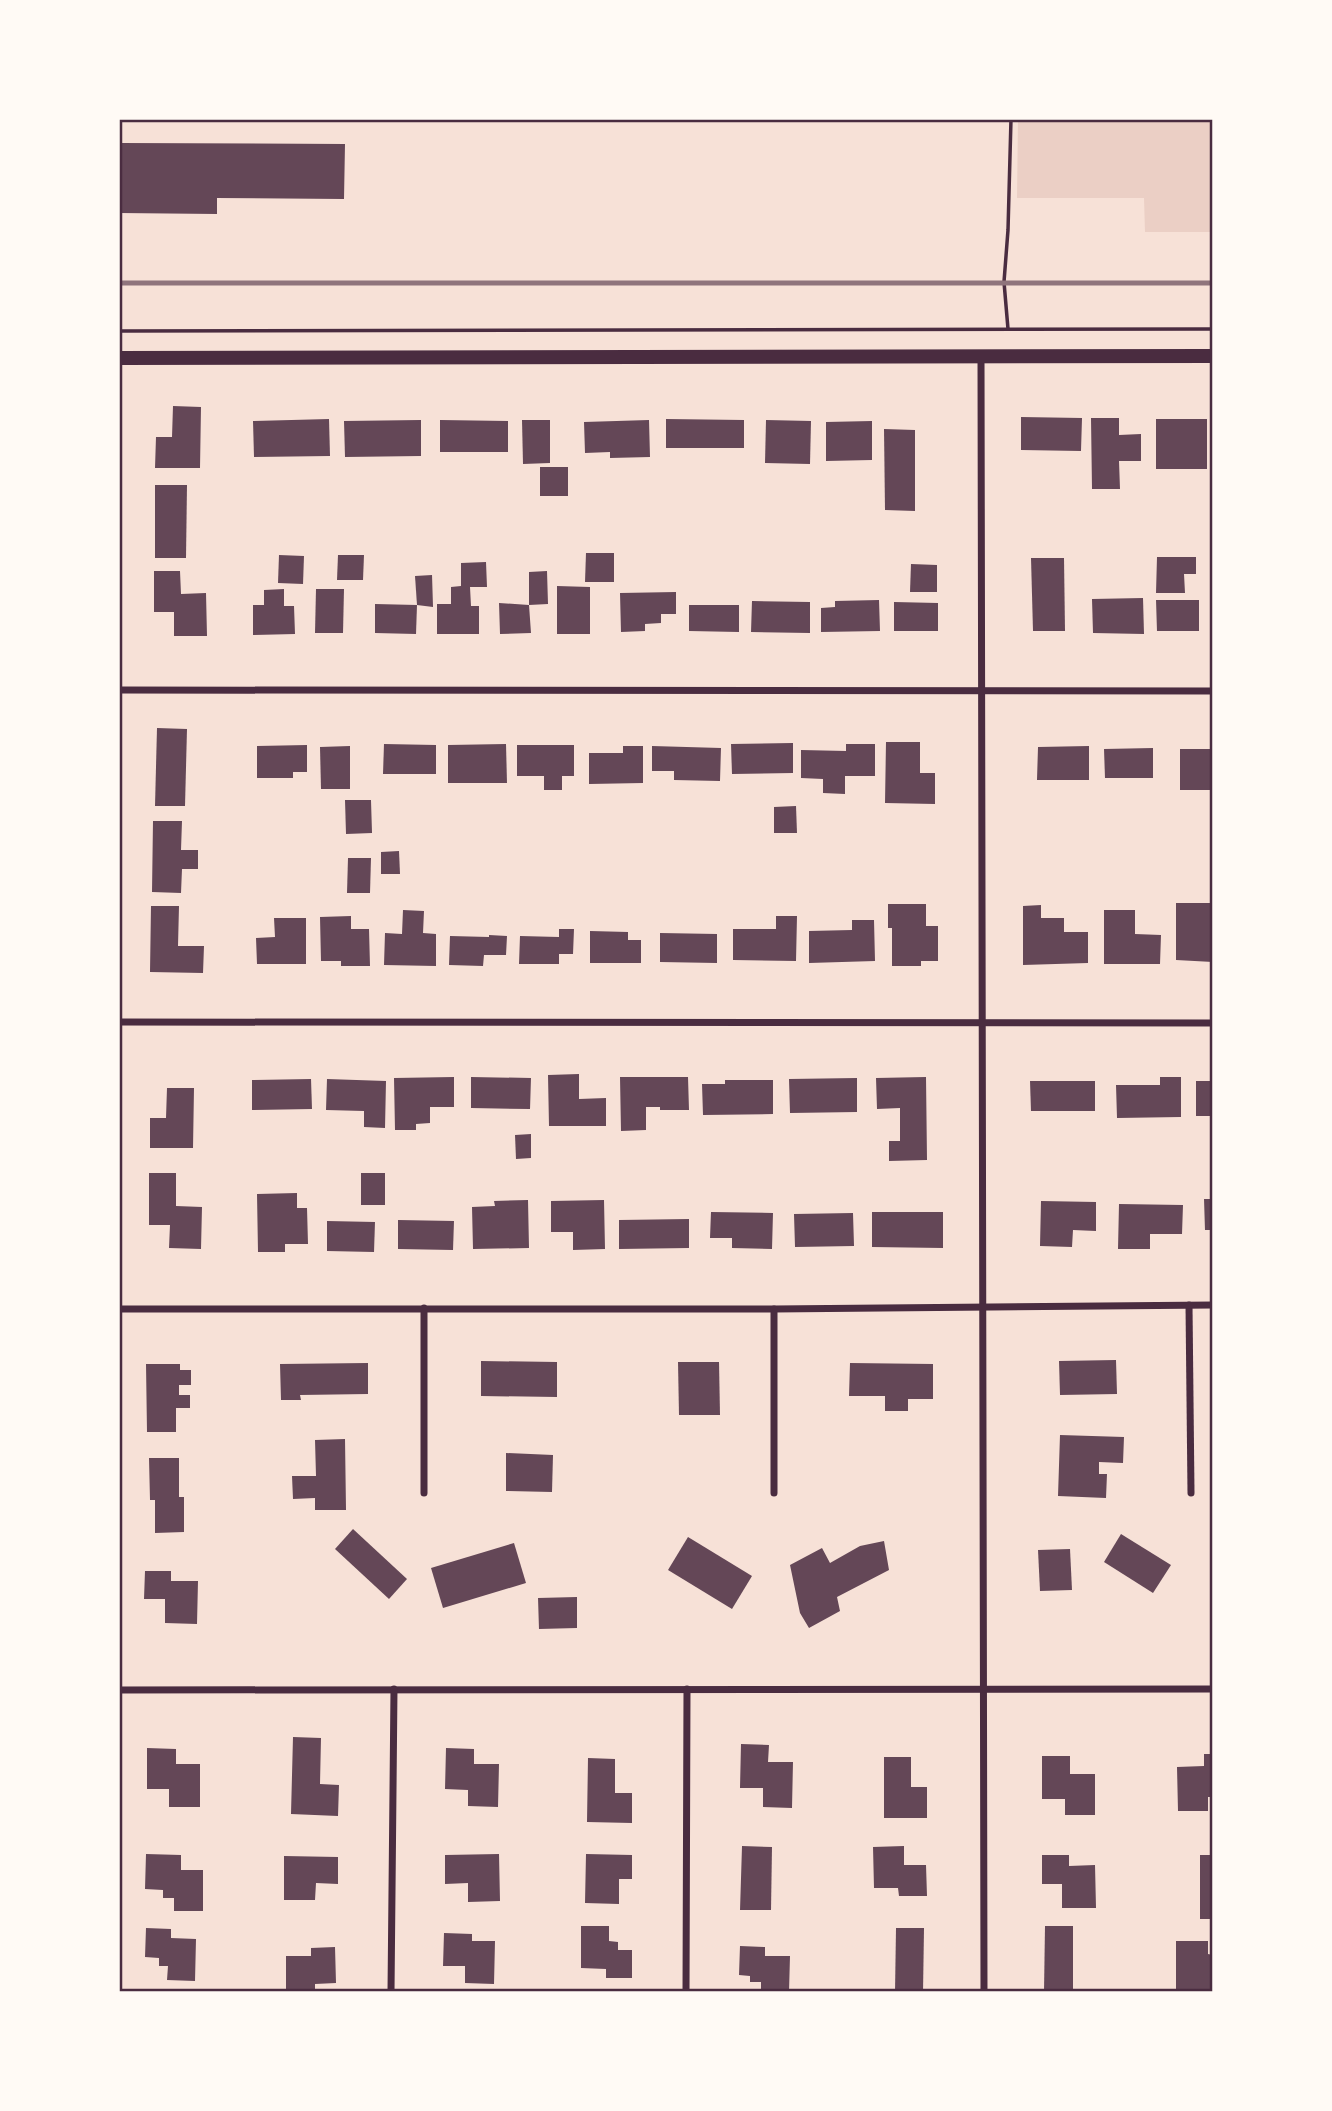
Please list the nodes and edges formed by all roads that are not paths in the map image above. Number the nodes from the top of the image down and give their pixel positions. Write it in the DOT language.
graph roads {
  1 [pos="1213,356"];
  2 [pos="981,357"];
  3 [pos="119,358"];
  4 [pos="119,690"];
  5 [pos="980,691"];
  6 [pos="1213,691"];
  7 [pos="119,1022"];
  8 [pos="1213,1023"];
  9 [pos="982,1024"];
  10 [pos="1189,1305"];
  11 [pos="1213,1305"];
  12 [pos="984,1306"];
  13 [pos="424,1308"];
  14 [pos="119,1309"];
  15 [pos="774,1309"];
  16 [pos="424,1493"];
  17 [pos="774,1493"];
  18 [pos="1191,1493"];
  19 [pos="394,1689"];
  20 [pos="687,1689"];
  21 [pos="983,1689"];
  22 [pos="1213,1689"];
  23 [pos="119,1690"];
  24 [pos="391,1992"];
  25 [pos="686,1992"];
  26 [pos="984,1992"];
  1 -- 2 [label="main road"];
  2 -- 3 [label="main road"];
  2 -- 5 [label="street"];
  4 -- 5 [label="street"];
  5 -- 6 [label="street"];
  5 -- 9 [label="street"];
  7 -- 9 [label="street"];
  8 -- 9 [label="street"];
  9 -- 12 [label="street"];
  10 -- 11 [label="street"];
  10 -- 12 [label="street"];
  10 -- 18 [label="street"];
  12 -- 15 [label="street"];
  12 -- 21 [label="street"];
  13 -- 14 [label="street"];
  13 -- 15 [label="street"];
  13 -- 16 [label="street"];
  15 -- 17 [label="street"];
  19 -- 20 [label="street"];
  19 -- 23 [label="street"];
  19 -- 24 [label="street"];
  20 -- 21 [label="street"];
  20 -- 25 [label="street"];
  21 -- 22 [label="street"];
  21 -- 26 [label="street"];
}
